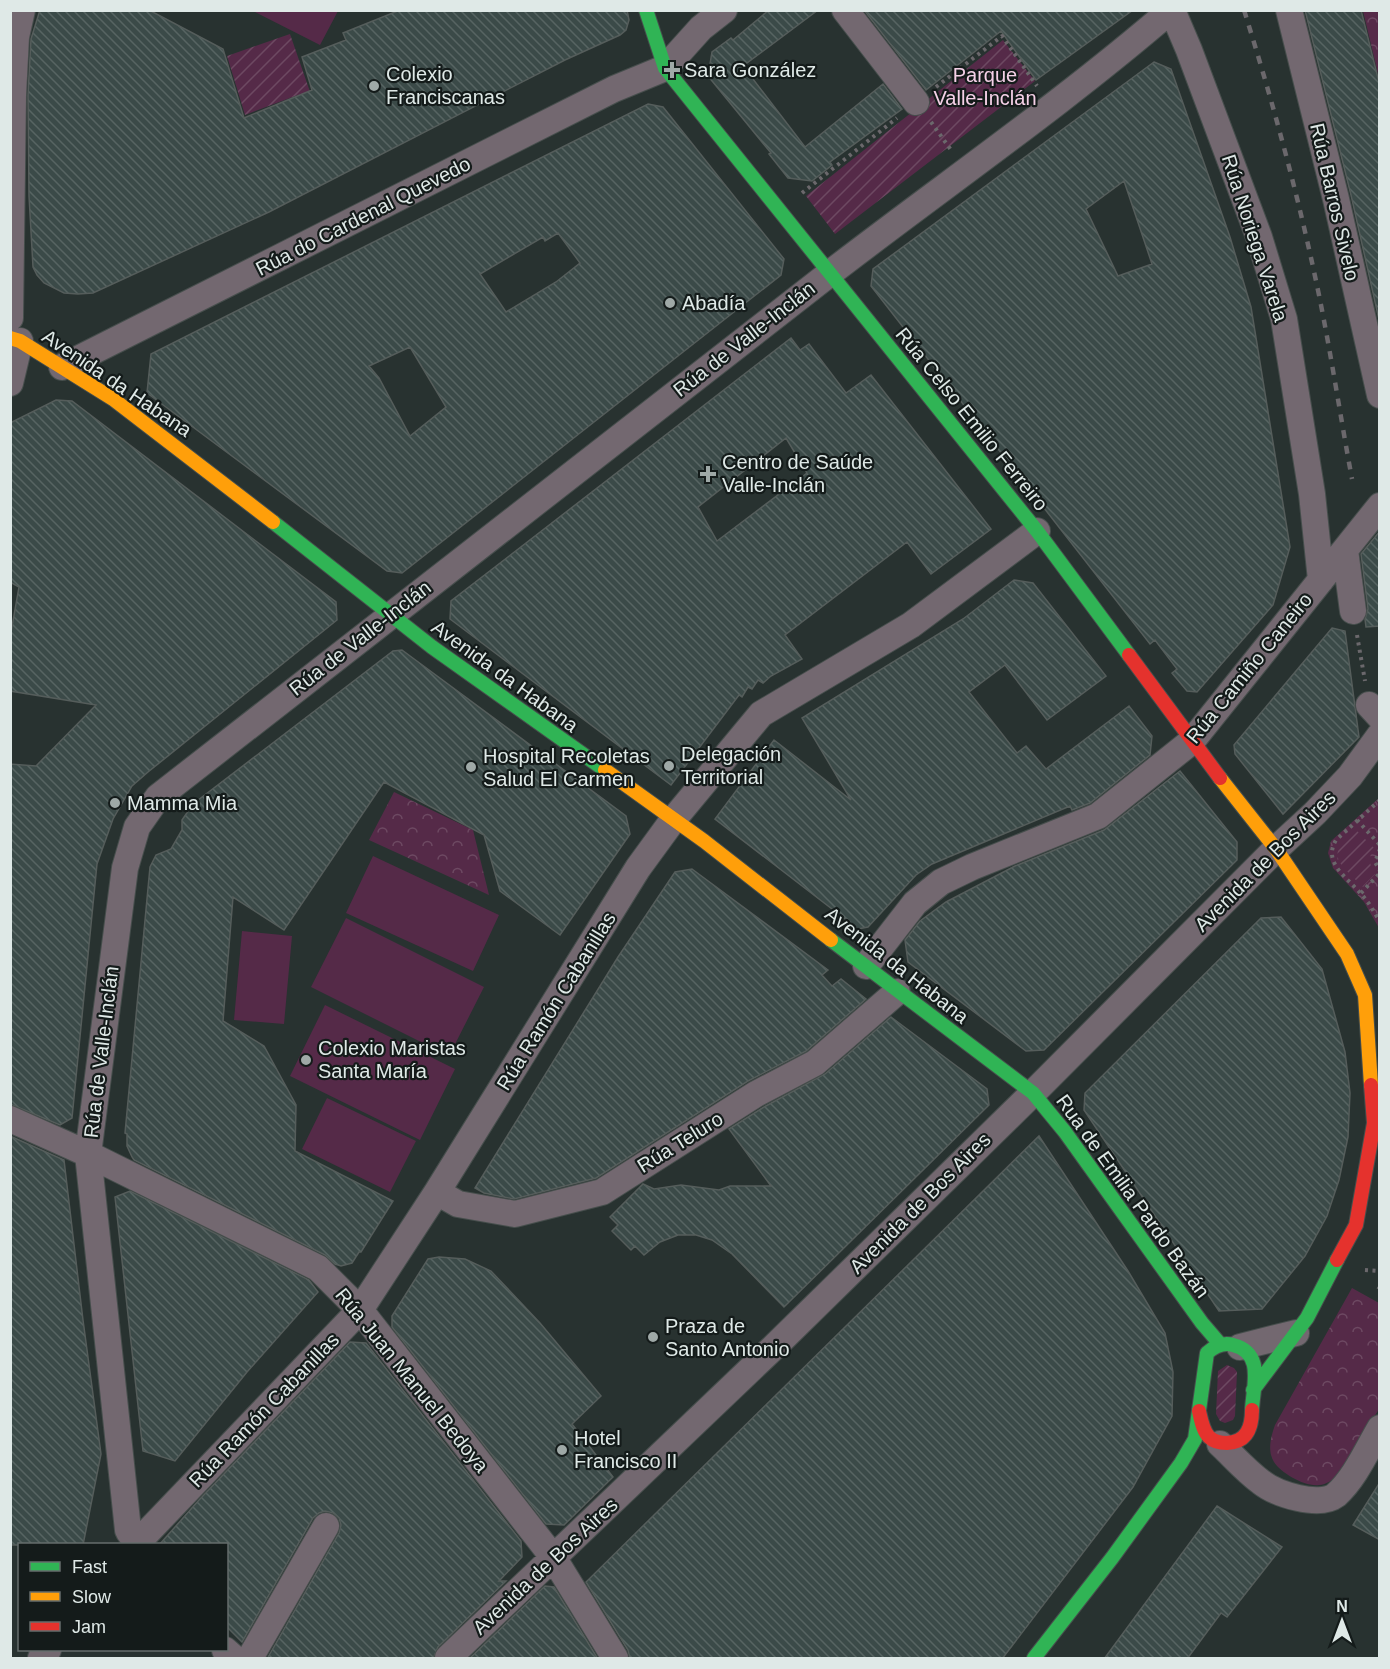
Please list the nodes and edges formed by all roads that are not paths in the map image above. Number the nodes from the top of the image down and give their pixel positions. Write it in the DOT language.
graph roads {
  1 [pos="22,10"];
  2 [pos="646,10"];
  3 [pos="724,10"];
  4 [pos="845,10"];
  5 [pos="1172,10"];
  6 [pos="1289,10"];
  7 [pos="665,68"];
  8 [pos="916,102"];
  9 [pos="831,273"];
  10 [pos="10,318"];
  11 [pos="15,340"];
  12 [pos="62,367"];
  13 [pos="10,383"];
  14 [pos="1377,386"];
  15 [pos="1380,506"];
  16 [pos="1037,531"];
  17 [pos="1345,550"];
  18 [pos="1321,580"];
  19 [pos="1353,611"];
  20 [pos="390,614"];
  21 [pos="1380,735"];
  22 [pos="1192,741"];
  23 [pos="673,820"];
  24 [pos="1276,849"];
  25 [pos="866,966"];
  26 [pos="897,992"];
  27 [pos="1033,1092"];
  28 [pos="10,1119"];
  29 [pos="88,1154"];
  30 [pos="437,1192"];
  31 [pos="360,1310"];
  32 [pos="1202,1323"];
  33 [pos="1296,1333"];
  34 [pos="1230,1346"];
  35 [pos="1207,1353"];
  36 [pos="1253,1390"];
  37 [pos="1199,1411"];
  38 [pos="1380,1428"];
  39 [pos="1250,1429"];
  40 [pos="1216,1442"];
  41 [pos="1181,1463"];
  42 [pos="1262,1484"];
  43 [pos="326,1526"];
  44 [pos="141,1543"];
  45 [pos="553,1557"];
  46 [pos="250,1659"];
  47 [pos="447,1659"];
  48 [pos="615,1659"];
  49 [pos="1034,1659"];
  1 -- 10 [label="street"];
  2 -- 7 [label="street, Rúa Celso Emilio Ferreiro"];
  3 -- 7 [label="street"];
  4 -- 8 [label="street"];
  5 -- 9 [label="street, Rúa de Valle-Inclán"];
  5 -- 18 [label="street, Rúa Noriega Varela"];
  6 -- 14 [label="street, Rúa Barros Sivelo"];
  7 -- 9 [label="street, Rúa Celso Emilio Ferreiro"];
  7 -- 12 [label="street, Rúa do Cardenal Quevedo"];
  9 -- 16 [label="street, Rúa Celso Emilio Ferreiro"];
  9 -- 20 [label="street, Rúa de Valle-Inclán"];
  11 -- 12 [label="street, Avenida da Habana"];
  11 -- 13 [label="street"];
  12 -- 20 [label="street, Avenida da Habana"];
  15 -- 17 [label="street, Rúa Camiño Caneiro"];
  16 -- 22 [label="street, Rúa Celso Emilio Ferreiro"];
  16 -- 23 [label="street, Rúa Ramón Cabanillas"];
  17 -- 18 [label="street, Rúa Camiño Caneiro"];
  17 -- 19 [label="street"];
  18 -- 22 [label="street, Rúa Camiño Caneiro"];
  20 -- 23 [label="street, Avenida da Habana"];
  20 -- 29 [label="street, Rúa de Valle-Inclán"];
  21 -- 24 [label="street, Avenida de Bos Aires"];
  22 -- 24 [label="street, Rúa Celso Emilio Ferreiro"];
  22 -- 25 [label="street, Rúa Camiño Caneiro"];
  23 -- 25 [label="street, Avenida da Habana"];
  23 -- 30 [label="street, Rúa Ramón Cabanillas"];
  24 -- 27 [label="street, Avenida de Bos Aires"];
  24 -- 33 [label="street, Rúa Celso Emilio Ferreiro"];
  25 -- 26 [label="street, Avenida da Habana"];
  26 -- 27 [label="street, Avenida da Habana"];
  26 -- 30 [label="street, Rúa Teluro"];
  27 -- 32 [label="street, Rua de Emilia Pardo Bazán"];
  27 -- 45 [label="street, Avenida de Bos Aires"];
  28 -- 29 [label="street, Rúa Juan Manuel Bedoya"];
  29 -- 31 [label="street, Rúa Juan Manuel Bedoya"];
  29 -- 44 [label="street, Rúa de Valle-Inclán"];
  30 -- 31 [label="street, Rúa Ramón Cabanillas"];
  31 -- 44 [label="street, Rúa Ramón Cabanillas"];
  31 -- 45 [label="street, Rúa Juan Manuel Bedoya"];
  32 -- 34 [label="street, Rua de Emilia Pardo Bazán"];
  32 -- 35 [label="street, Rua de Emilia Pardo Bazán"];
  33 -- 34 [label="street"];
  33 -- 36 [label="street, Rúa Celso Emilio Ferreiro"];
  34 -- 35 [label="street"];
  34 -- 36 [label="street, Rua de Emilia Pardo Bazán"];
  35 -- 37 [label="street"];
  36 -- 39 [label="street, Rua de Emilia Pardo Bazán"];
  37 -- 40 [label="street"];
  37 -- 41 [label="street"];
  38 -- 42 [label="street"];
  39 -- 40 [label="street"];
  39 -- 42 [label="street"];
  40 -- 41 [label="street"];
  40 -- 42 [label="street"];
  41 -- 49 [label="street"];
  43 -- 46 [label="street"];
  45 -- 47 [label="street, Avenida de Bos Aires"];
  45 -- 48 [label="street, Rúa Juan Manuel Bedoya"];
}
